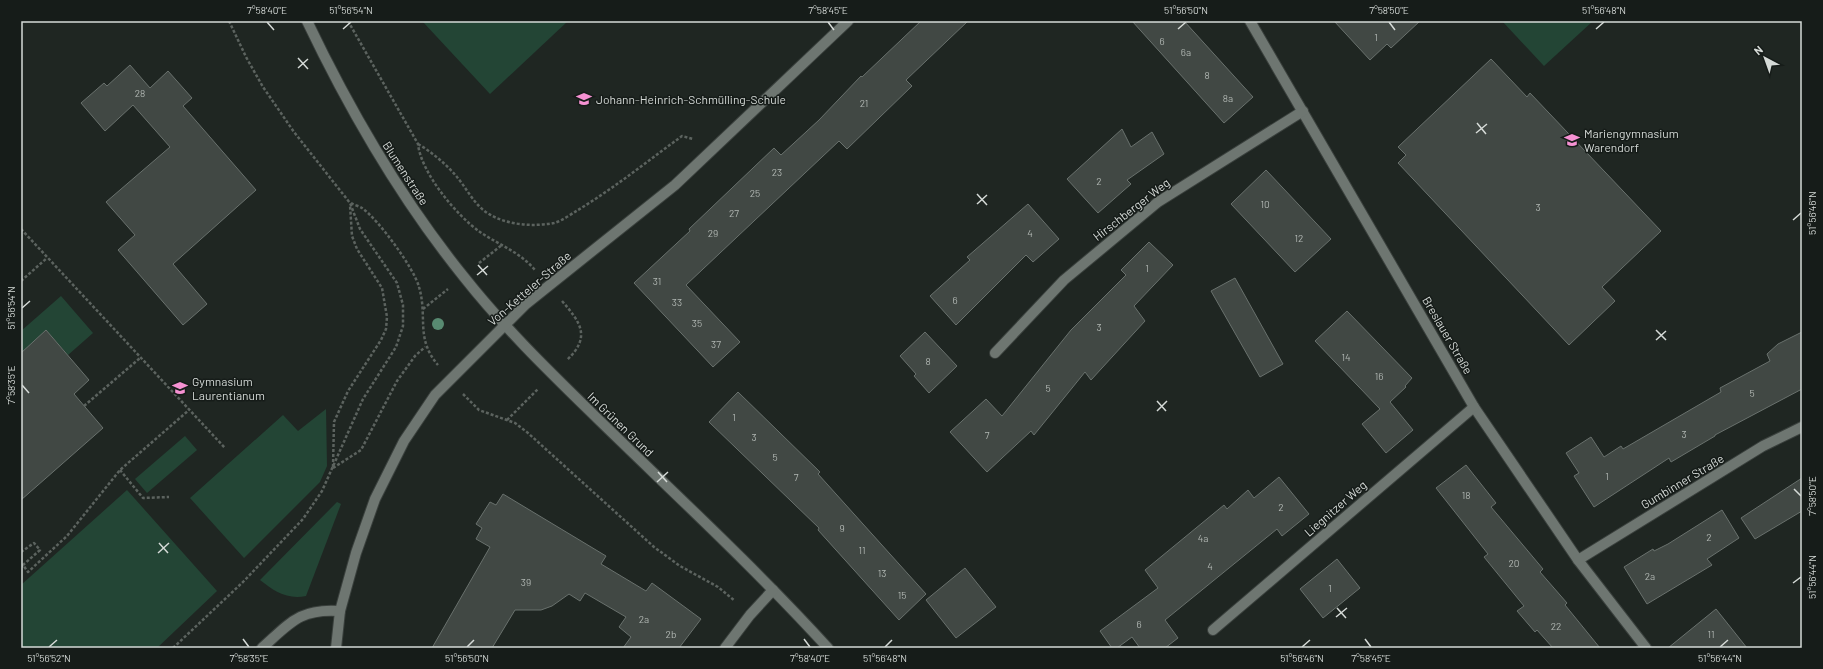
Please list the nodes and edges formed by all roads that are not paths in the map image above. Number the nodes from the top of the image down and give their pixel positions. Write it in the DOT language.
graph roads {
  1 [pos="307,21"];
  2 [pos="848,21"];
  3 [pos="1250,21"];
  4 [pos="1303,111"];
  5 [pos="504,324"];
  6 [pos="995,353"];
  7 [pos="1474,407"];
  8 [pos="1802,427"];
  9 [pos="1578,560"];
  10 [pos="773,590"];
  11 [pos="340,611"];
  12 [pos="1213,630"];
  13 [pos="262,648"];
  14 [pos="336,648"];
  15 [pos="725,648"];
  16 [pos="828,648"];
  17 [pos="1646,648"];
  1 -- 5 [label="street, Blumenstraße"];
  2 -- 5 [label="street, Von-Ketteler-Straße"];
  3 -- 4 [label="street, Breslauer Straße"];
  4 -- 6 [label="street, Hirschberger Weg"];
  4 -- 7 [label="street, Breslauer Straße"];
  5 -- 10 [label="street, Im Grünen Grund"];
  5 -- 11 [label="street, Von-Ketteler-Straße"];
  7 -- 9 [label="street, Breslauer Straße"];
  7 -- 12 [label="street, Liegnitzer Weg"];
  8 -- 9 [label="street, Gumbinner Straße"];
  9 -- 17 [label="street, Breslauer Straße"];
  10 -- 15 [label="street"];
  10 -- 16 [label="street, Im Grünen Grund"];
  11 -- 13 [label="street"];
  11 -- 14 [label="street, Von-Ketteler-Straße"];
}
